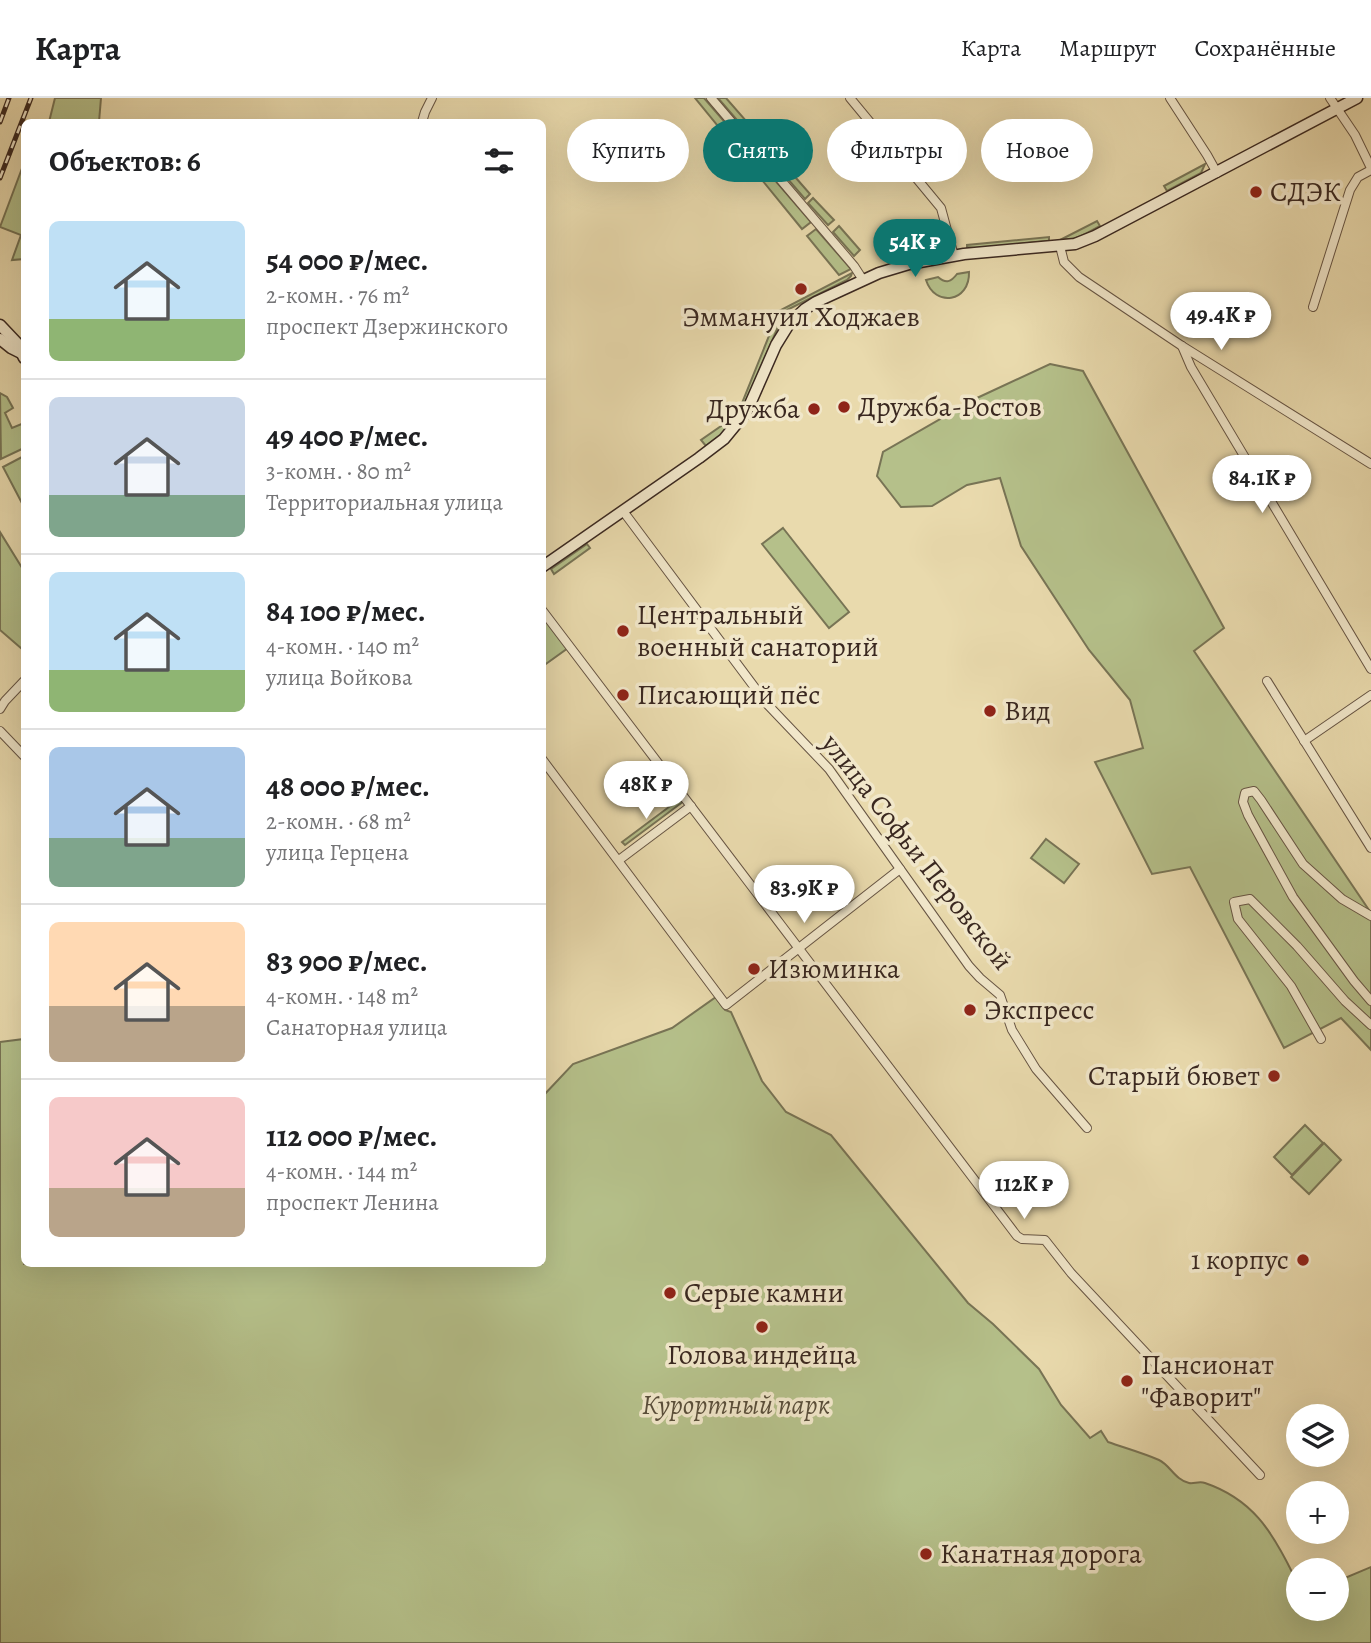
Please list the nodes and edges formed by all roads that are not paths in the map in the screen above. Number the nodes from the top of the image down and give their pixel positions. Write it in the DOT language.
graph roads {
  1 [pos="432,98"];
  2 [pos="711,98"];
  3 [pos="850,98"];
  4 [pos="1170,98"];
  5 [pos="1330,98"];
  6 [pos="1357,98"];
  7 [pos="1337,109"];
  8 [pos="423,119"];
  9 [pos="1371,169"];
  10 [pos="1217,173"];
  11 [pos="1060,246"];
  12 [pos="954,256"];
  13 [pos="863,280"];
  14 [pos="1313,307"];
  15 [pos="0,325"];
  16 [pos="0,339"];
  17 [pos="1182,346"];
  18 [pos="21,351"];
  19 [pos="21,354"];
  20 [pos="1371,464"];
  21 [pos="623,511"];
  22 [pos="546,564"];
  23 [pos="546,615"];
  24 [pos="1371,669"];
  25 [pos="1266,681"];
  26 [pos="21,684"];
  27 [pos="1371,695"];
  28 [pos="0,709"];
  29 [pos="0,731"];
  30 [pos="1304,741"];
  31 [pos="21,753"];
  32 [pos="546,764"];
  33 [pos="691,806"];
  34 [pos="1371,848"];
  35 [pos="619,860"];
  36 [pos="900,869"];
  37 [pos="1371,916"];
  38 [pos="799,948"];
  39 [pos="1371,1001"];
  40 [pos="1371,1026"];
  41 [pos="1321,1040"];
  42 [pos="1087,1128"];
  43 [pos="1260,1475"];
  1 -- 8 [label="street"];
  2 -- 13 [label="street"];
  3 -- 12 [label="street"];
  4 -- 10 [label="street"];
  5 -- 7 [label="street"];
  6 -- 7 [label="main road"];
  7 -- 9 [label="street"];
  7 -- 10 [label="main road"];
  9 -- 14 [label="street"];
  10 -- 11 [label="main road"];
  11 -- 12 [label="main road"];
  11 -- 17 [label="street"];
  12 -- 13 [label="main road"];
  13 -- 21 [label="main road"];
  15 -- 18 [label="main road"];
  16 -- 19 [label="main road"];
  17 -- 20 [label="street"];
  17 -- 24 [label="street"];
  21 -- 22 [label="main road"];
  21 -- 36 [label="street, улица Софьи Перовской"];
  23 -- 33 [label="street"];
  25 -- 30 [label="street"];
  26 -- 28 [label="street"];
  27 -- 30 [label="street"];
  29 -- 31 [label="street"];
  30 -- 34 [label="street"];
  32 -- 35 [label="street"];
  33 -- 35 [label="street"];
  33 -- 38 [label="street"];
  35 -- 38 [label="street"];
  36 -- 38 [label="street"];
  36 -- 42 [label="street, улица Софьи Перовской"];
  37 -- 39 [label="street"];
  38 -- 43 [label="street"];
  40 -- 41 [label="street"];
}
